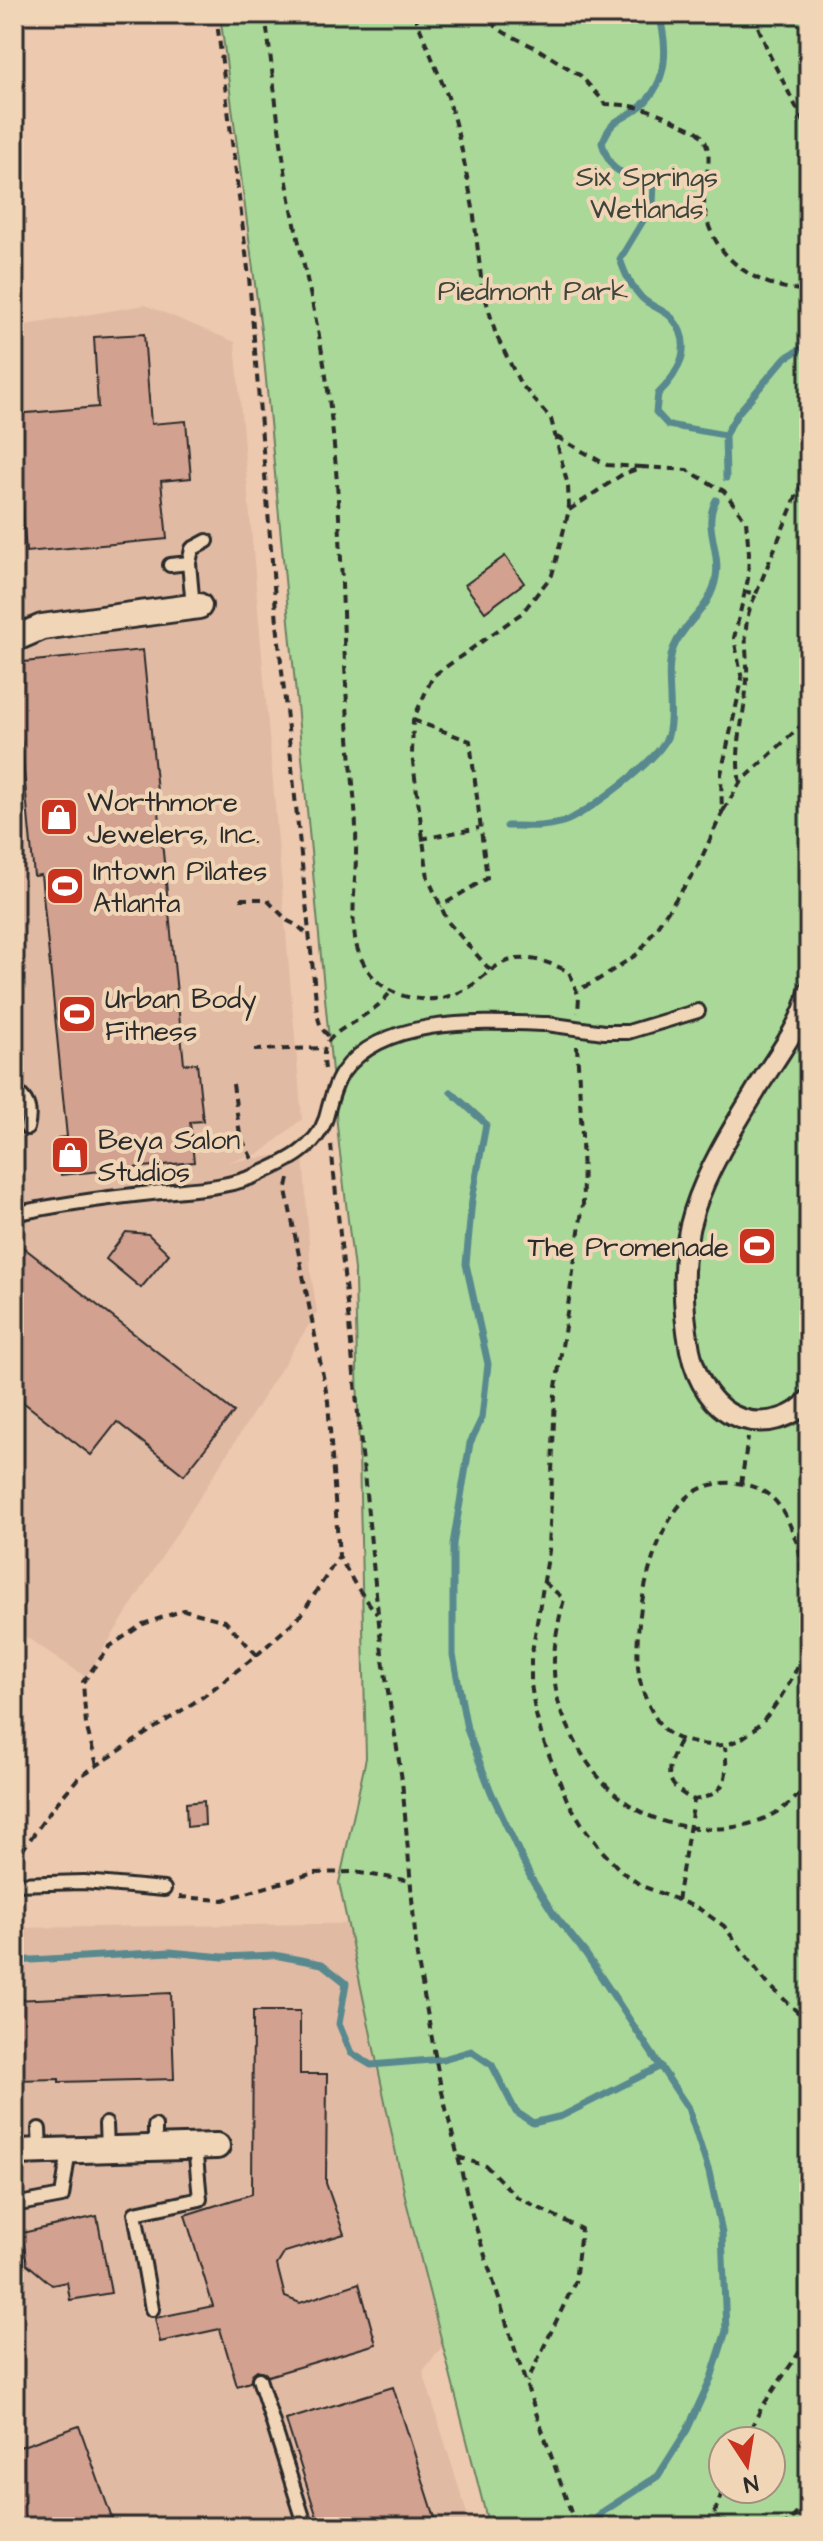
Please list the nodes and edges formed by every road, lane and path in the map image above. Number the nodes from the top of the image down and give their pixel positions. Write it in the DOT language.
graph roads {
  1 [pos="216,14"];
  2 [pos="265,14"];
  3 [pos="414,14"];
  4 [pos="479,14"];
  5 [pos="753,14"];
  6 [pos="809,132"];
  7 [pos="809,290"];
  8 [pos="555,436"];
  9 [pos="809,465"];
  10 [pos="643,467"];
  11 [pos="569,510"];
  12 [pos="207,541"];
  13 [pos="189,563"];
  14 [pos="170,565"];
  15 [pos="743,591"];
  16 [pos="756,594"];
  17 [pos="196,606"];
  18 [pos="14,639"];
  19 [pos="809,718"];
  20 [pos="413,720"];
  21 [pos="740,783"];
  22 [pos="722,813"];
  23 [pos="479,828"];
  24 [pos="421,839"];
  25 [pos="240,899"];
  26 [pos="441,906"];
  27 [pos="310,937"];
  28 [pos="490,970"];
  29 [pos="577,990"];
  30 [pos="391,991"];
  31 [pos="809,991"];
  32 [pos="698,1011"];
  33 [pos="807,1017"];
  34 [pos="577,1027"];
  35 [pos="332,1038"];
  36 [pos="577,1041"];
  37 [pos="324,1048"];
  38 [pos="254,1050"];
  39 [pos="324,1064"];
  40 [pos="233,1084"];
  41 [pos="14,1091"];
  42 [pos="27,1128"];
  43 [pos="332,1148"];
  44 [pos="289,1159"];
  45 [pos="273,1168"];
  46 [pos="14,1214"];
  47 [pos="809,1399"];
  48 [pos="749,1433"];
  49 [pos="741,1484"];
  50 [pos="799,1549"];
  51 [pos="809,1554"];
  52 [pos="339,1556"];
  53 [pos="544,1582"];
  54 [pos="807,1599"];
  55 [pos="378,1615"];
  56 [pos="804,1654"];
  57 [pos="257,1655"];
  58 [pos="809,1664"];
  59 [pos="681,1740"];
  60 [pos="725,1747"];
  61 [pos="97,1765"];
  62 [pos="809,1781"];
  63 [pos="694,1800"];
  64 [pos="689,1827"];
  65 [pos="14,1862"];
  66 [pos="412,1881"];
  67 [pos="14,1884"];
  68 [pos="164,1889"];
  69 [pos="677,1901"];
  70 [pos="809,2023"];
  71 [pos="106,2124"];
  72 [pos="206,2146"];
  73 [pos="107,2149"];
  74 [pos="69,2150"];
  75 [pos="14,2152"];
  76 [pos="458,2157"];
  77 [pos="14,2205"];
  78 [pos="152,2309"];
  79 [pos="809,2338"];
  80 [pos="259,2379"];
  81 [pos="526,2384"];
  82 [pos="752,2425"];
  83 [pos="809,2500"];
  84 [pos="718,2505"];
  85 [pos="306,2527"];
  86 [pos="576,2527"];
  87 [pos="710,2527"];
  88 [pos="781,2527"];
  1 -- 27 [label="path"];
  2 -- 30 [label="path"];
  3 -- 8 [label="path"];
  4 -- 7 [label="path"];
  5 -- 6 [label="path"];
  8 -- 10 [label="path"];
  8 -- 11 [label="path"];
  9 -- 16 [label="path"];
  10 -- 11 [label="path"];
  10 -- 15 [label="path"];
  11 -- 20 [label="path"];
  12 -- 13 [label="lane"];
  13 -- 14 [label="lane"];
  13 -- 17 [label="lane"];
  15 -- 16 [label="path"];
  15 -- 22 [label="path"];
  16 -- 21 [label="path"];
  17 -- 18 [label="street"];
  19 -- 21 [label="path"];
  20 -- 23 [label="path"];
  20 -- 24 [label="path"];
  21 -- 22 [label="path"];
  22 -- 29 [label="path"];
  23 -- 24 [label="path"];
  23 -- 26 [label="path"];
  24 -- 26 [label="path"];
  25 -- 27 [label="path"];
  26 -- 28 [label="path"];
  27 -- 35 [label="path"];
  28 -- 29 [label="path"];
  28 -- 30 [label="path"];
  29 -- 34 [label="path"];
  30 -- 35 [label="path"];
  31 -- 33 [label="street"];
  32 -- 44 [label="lane, bridge"];
  33 -- 47 [label="street"];
  35 -- 37 [label="path"];
  36 -- 53 [label="path"];
  37 -- 38 [label="path"];
  37 -- 39 [label="path"];
  40 -- 45 [label="path"];
  41 -- 42 [label="lane"];
  43 -- 55 [label="path"];
  44 -- 45 [label="lane"];
  44 -- 52 [label="path"];
  45 -- 46 [label="lane"];
  48 -- 49 [label="path"];
  49 -- 50 [label="path"];
  49 -- 59 [label="path"];
  50 -- 51 [label="path"];
  50 -- 54 [label="path"];
  52 -- 55 [label="path"];
  52 -- 57 [label="path"];
  53 -- 64 [label="path"];
  53 -- 69 [label="path"];
  54 -- 56 [label="path"];
  55 -- 66 [label="path"];
  56 -- 58 [label="path"];
  56 -- 60 [label="path"];
  57 -- 61 [label="path"];
  57 -- 61 [label="path"];
  59 -- 60 [label="path"];
  59 -- 63 [label="path"];
  60 -- 63 [label="path"];
  61 -- 65 [label="path"];
  62 -- 64 [label="path"];
  63 -- 64 [label="path"];
  64 -- 69 [label="path"];
  66 -- 68 [label="path"];
  66 -- 76 [label="path"];
  67 -- 68 [label="lane"];
  69 -- 70 [label="path"];
  71 -- 73 [label="lane"];
  72 -- 73 [label="street"];
  72 -- 78 [label="lane"];
  73 -- 74 [label="street"];
  74 -- 75 [label="street"];
  74 -- 77 [label="lane"];
  76 -- 81 [label="path"];
  76 -- 81 [label="path"];
  79 -- 82 [label="path"];
  80 -- 85 [label="lane"];
  81 -- 86 [label="path"];
  83 -- 88 [label="path"];
  84 -- 87 [label="path"];
}
